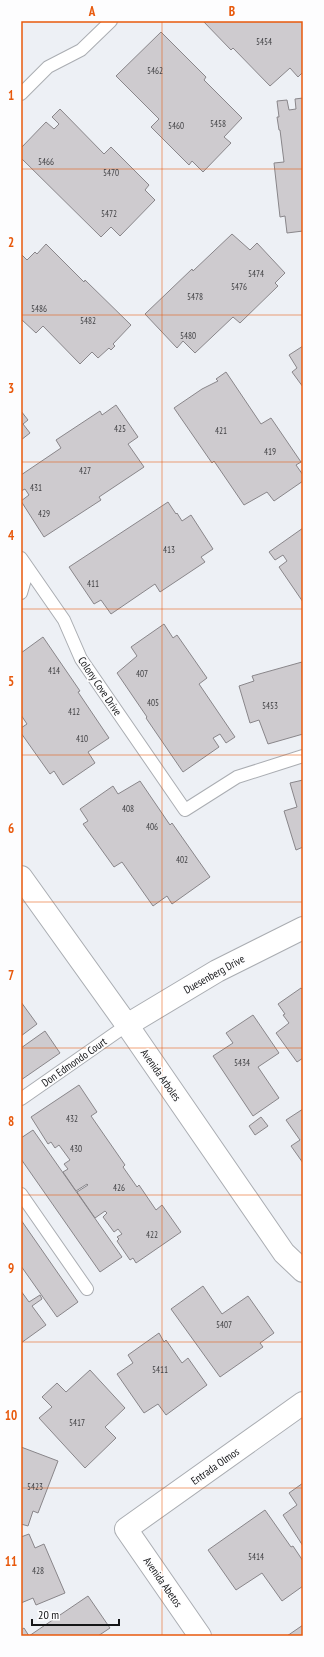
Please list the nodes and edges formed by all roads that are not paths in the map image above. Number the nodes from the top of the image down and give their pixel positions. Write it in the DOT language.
graph roads {
  1 [pos="112,21"];
  2 [pos="21,94"];
  3 [pos="21,558"];
  4 [pos="25,569"];
  5 [pos="21,593"];
  6 [pos="303,756"];
  7 [pos="21,876"];
  8 [pos="303,928"];
  9 [pos="127,1025"];
  10 [pos="21,1099"];
  11 [pos="21,1194"];
  12 [pos="303,1271"];
  13 [pos="87,1289"];
  14 [pos="303,1403"];
  15 [pos="126,1529"];
  16 [pos="200,1636"];
  1 -- 2 [label="lane"];
  3 -- 4 [label="lane, Colony Cove Drive"];
  4 -- 5 [label="lane"];
  4 -- 6 [label="lane, Colony Cove Drive"];
  7 -- 9 [label="street, Avenida Arboles"];
  8 -- 9 [label="street, Duesenberg Drive"];
  9 -- 10 [label="lane, Don Edmondo Court"];
  9 -- 12 [label="street, Avenida Arboles"];
  11 -- 13 [label="lane"];
  14 -- 15 [label="street, Entrada Olmos"];
  15 -- 16 [label="street, Avenida Abetos"];
}
